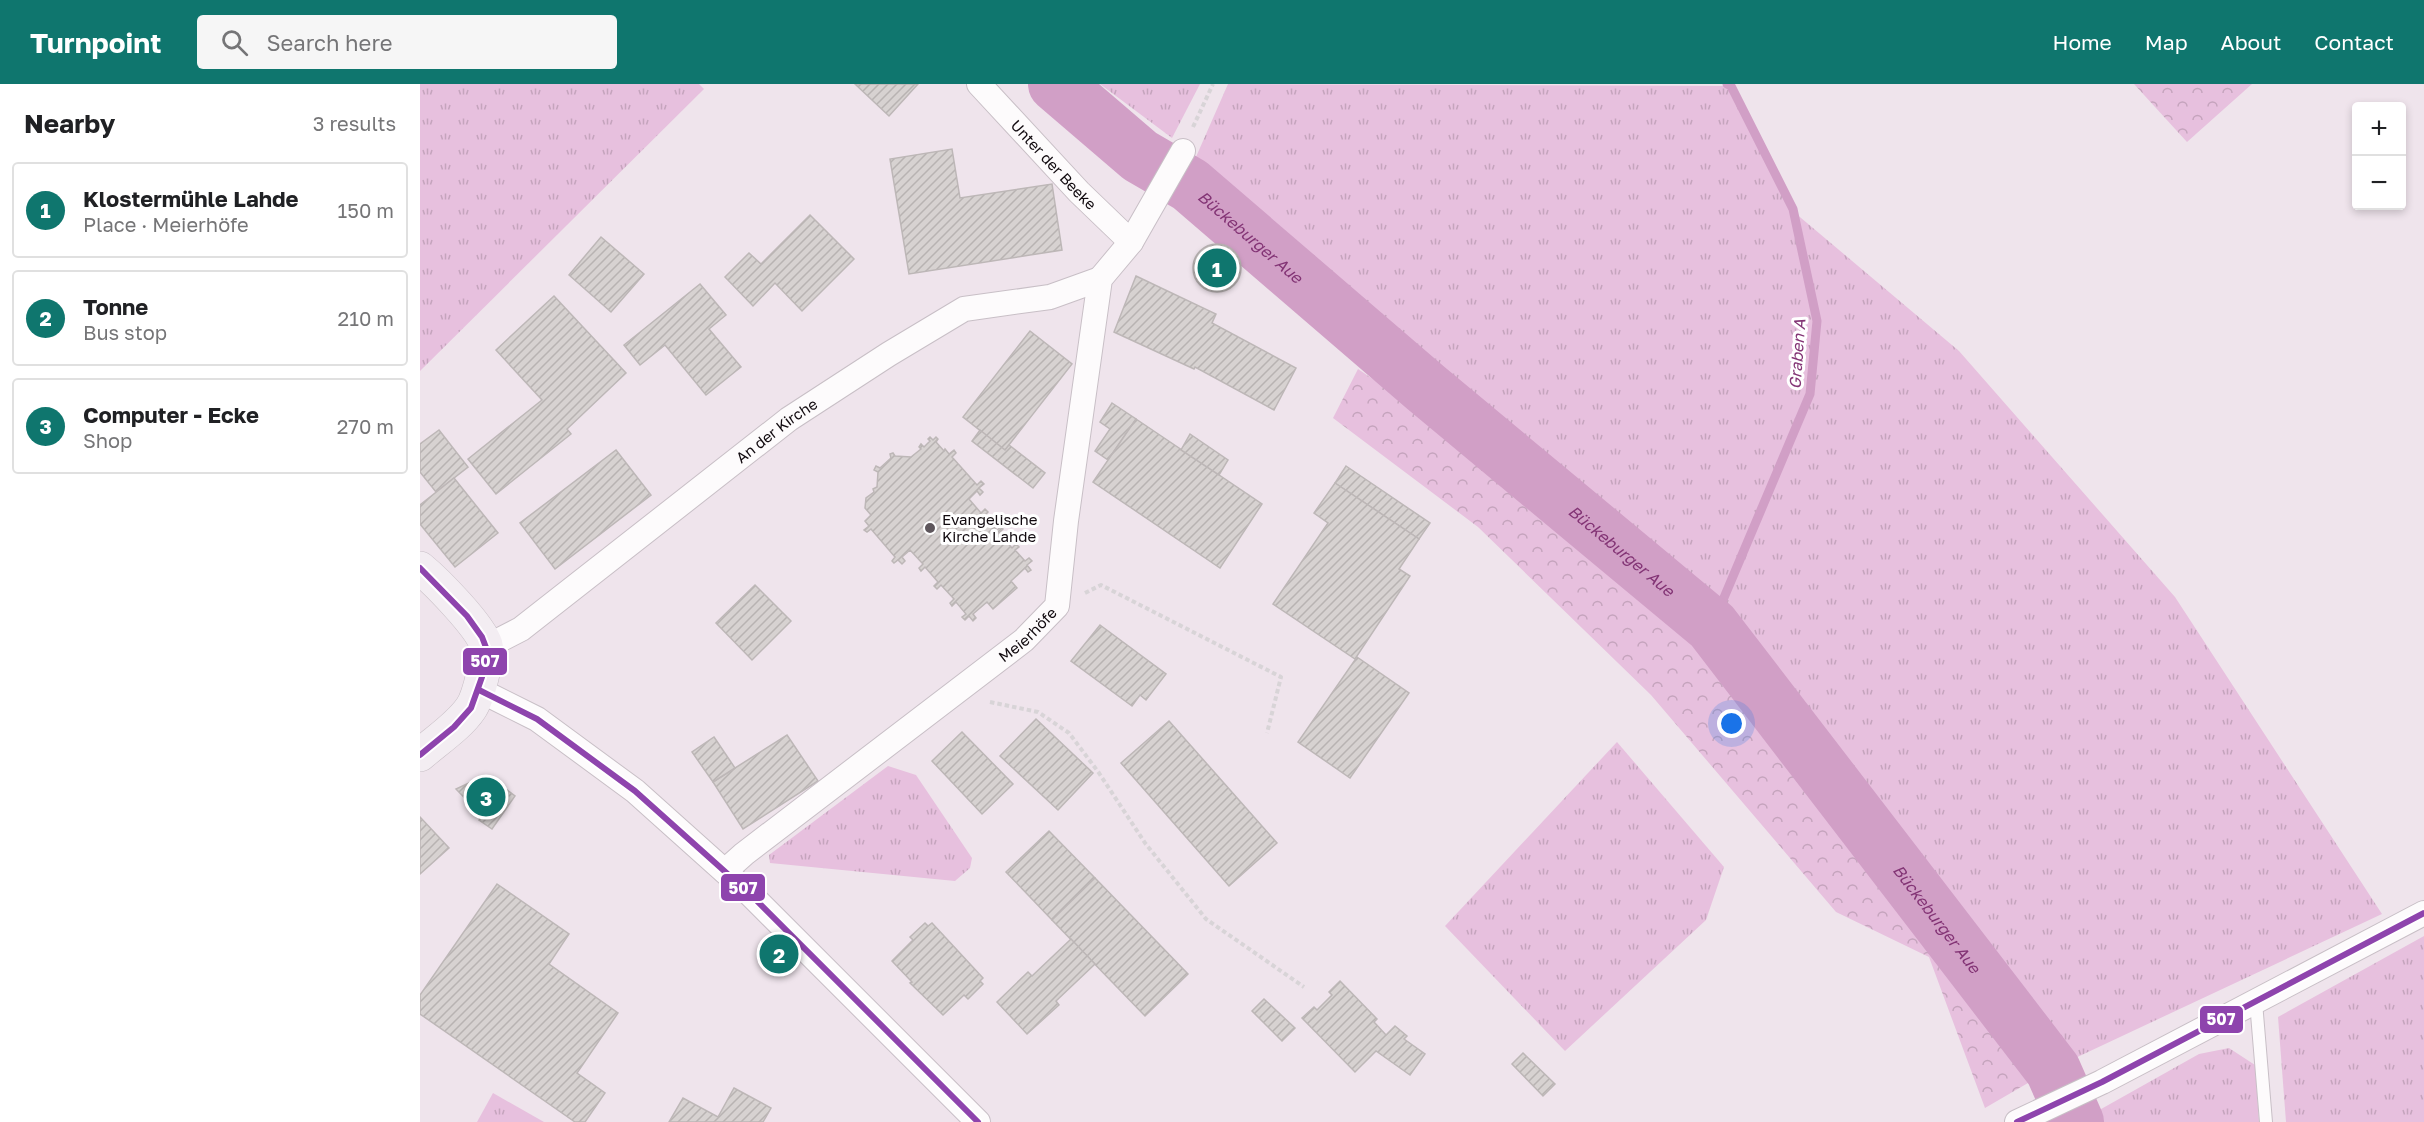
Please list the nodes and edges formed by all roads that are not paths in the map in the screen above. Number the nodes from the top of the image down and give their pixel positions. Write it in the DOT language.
graph roads {
  1 [pos="979,84"];
  2 [pos="1183,151"];
  3 [pos="1131,242"];
  4 [pos="1100,279"];
  5 [pos="420,568"];
  6 [pos="486,647"];
  7 [pos="479,690"];
  8 [pos="420,755"];
  9 [pos="725,871"];
  10 [pos="2424,913"];
  11 [pos="2256,1002"];
  12 [pos="978,1122"];
  13 [pos="2017,1122"];
  14 [pos="2266,1122"];
  1 -- 3 [label="street, Unter der Beeke"];
  2 -- 3 [label="street"];
  3 -- 4 [label="street"];
  4 -- 6 [label="street, An der Kirche"];
  4 -- 9 [label="street, Meierhöfe"];
  5 -- 6 [label="street"];
  6 -- 7 [label="street"];
  7 -- 8 [label="street"];
  7 -- 9 [label="street"];
  9 -- 12 [label="street"];
  10 -- 11 [label="street"];
  11 -- 13 [label="street"];
  11 -- 14 [label="lane"];
}
